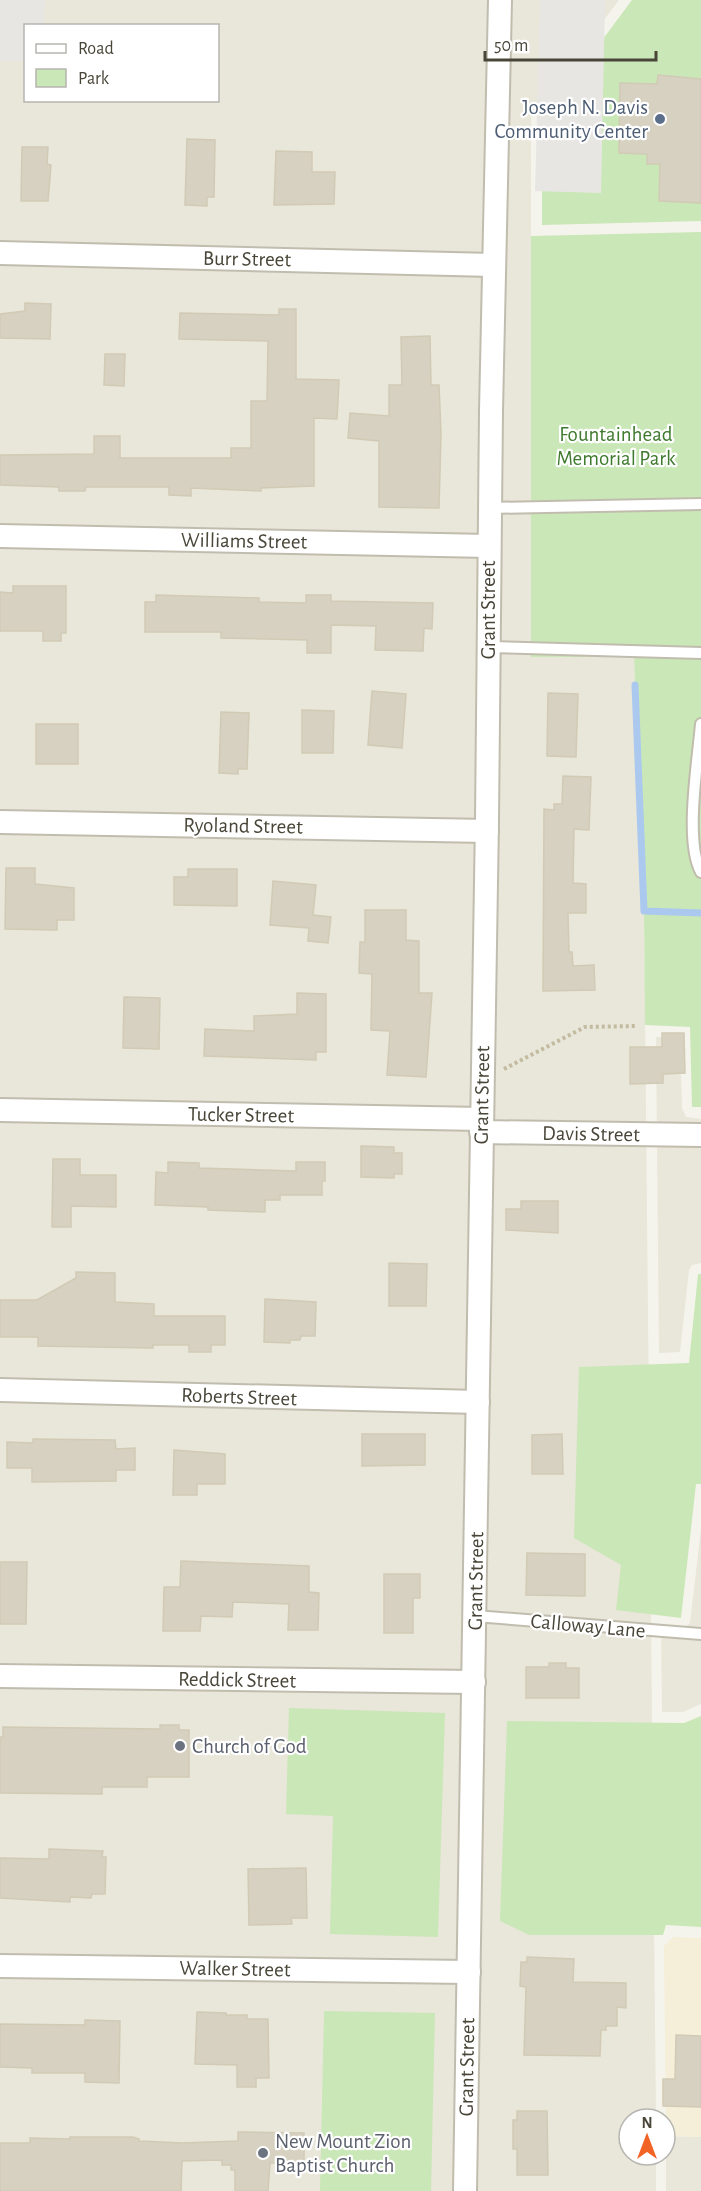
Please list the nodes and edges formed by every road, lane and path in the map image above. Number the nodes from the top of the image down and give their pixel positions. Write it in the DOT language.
graph roads {
  1 [pos="500,0"];
  2 [pos="0,253"];
  3 [pos="493,265"];
  4 [pos="701,504"];
  5 [pos="490,508"];
  6 [pos="0,536"];
  7 [pos="489,546"];
  8 [pos="488,647"];
  9 [pos="701,653"];
  10 [pos="701,724"];
  11 [pos="0,822"];
  12 [pos="487,831"];
  13 [pos="701,872"];
  14 [pos="636,1026"];
  15 [pos="482,1071"];
  16 [pos="0,1110"];
  17 [pos="482,1126"];
  18 [pos="701,1135"];
  19 [pos="0,1390"];
  20 [pos="478,1402"];
  21 [pos="475,1616"];
  22 [pos="701,1634"];
  23 [pos="0,1676"];
  24 [pos="474,1682"];
  25 [pos="0,1966"];
  26 [pos="469,1972"];
  27 [pos="465,2191"];
  1 -- 3 [label="street, Grant Street"];
  2 -- 3 [label="street, Burr Street"];
  3 -- 5 [label="street, Grant Street"];
  4 -- 5 [label="lane"];
  5 -- 7 [label="street, Grant Street"];
  6 -- 7 [label="street, Williams Street"];
  7 -- 8 [label="street, Grant Street"];
  8 -- 9 [label="lane"];
  8 -- 12 [label="street, Grant Street"];
  10 -- 13 [label="lane"];
  11 -- 12 [label="street, Ryoland Street"];
  12 -- 15 [label="street, Grant Street"];
  14 -- 15 [label="path"];
  15 -- 17 [label="street, Grant Street"];
  16 -- 17 [label="street, Tucker Street"];
  17 -- 18 [label="street, Davis Street"];
  17 -- 20 [label="street, Grant Street"];
  19 -- 20 [label="street, Roberts Street"];
  20 -- 21 [label="street, Grant Street"];
  21 -- 22 [label="lane, Calloway Lane"];
  21 -- 24 [label="street, Grant Street"];
  23 -- 24 [label="street, Reddick Street"];
  24 -- 26 [label="street, Grant Street"];
  25 -- 26 [label="street, Walker Street"];
  26 -- 27 [label="street, Grant Street"];
}
